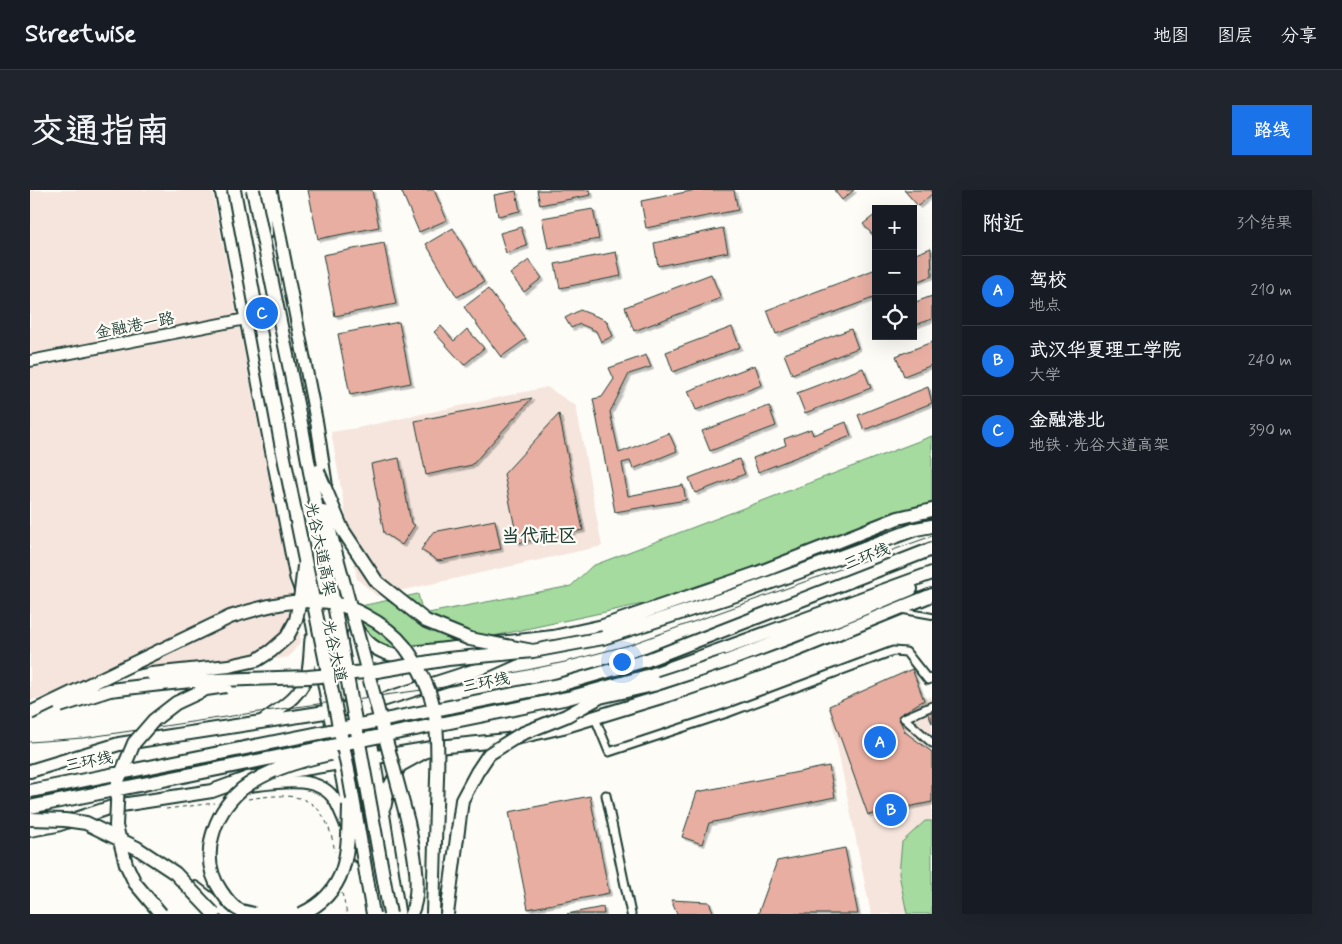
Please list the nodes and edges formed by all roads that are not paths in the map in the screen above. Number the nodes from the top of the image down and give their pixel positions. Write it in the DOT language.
graph roads {
  1 [pos="221,190"];
  2 [pos="234,190"];
  3 [pos="253,190"];
  4 [pos="264,190"];
  5 [pos="271,190"];
  6 [pos="266,256"];
  7 [pos="246,319"];
  8 [pos="30,361"];
  9 [pos="303,433"];
  10 [pos="312,483"];
  11 [pos="932,510"];
  12 [pos="932,516"];
  13 [pos="932,526"];
  14 [pos="893,538"];
  15 [pos="932,549"];
  16 [pos="305,552"];
  17 [pos="932,573"];
  18 [pos="932,580"];
  19 [pos="752,589"];
  20 [pos="932,595"];
  21 [pos="686,598"];
  22 [pos="895,609"];
  23 [pos="932,616"];
  24 [pos="312,622"];
  25 [pos="351,623"];
  26 [pos="553,637"];
  27 [pos="778,642"];
  28 [pos="533,651"];
  29 [pos="280,677"];
  30 [pos="932,678"];
  31 [pos="600,697"];
  32 [pos="57,701"];
  33 [pos="364,706"];
  34 [pos="932,706"];
  35 [pos="329,711"];
  36 [pos="30,714"];
  37 [pos="595,718"];
  38 [pos="260,723"];
  39 [pos="932,743"];
  40 [pos="438,746"];
  41 [pos="374,757"];
  42 [pos="339,763"];
  43 [pos="30,771"];
  44 [pos="350,775"];
  45 [pos="30,791"];
  46 [pos="212,791"];
  47 [pos="606,795"];
  48 [pos="30,807"];
  49 [pos="383,811"];
  50 [pos="30,820"];
  51 [pos="30,830"];
  52 [pos="358,856"];
  53 [pos="175,873"];
  54 [pos="161,914"];
  55 [pos="214,914"];
  56 [pos="229,914"];
  57 [pos="254,914"];
  58 [pos="301,914"];
  59 [pos="367,914"];
  60 [pos="374,914"];
  61 [pos="390,914"];
  62 [pos="399,914"];
  63 [pos="411,914"];
  64 [pos="432,914"];
  65 [pos="447,914"];
  66 [pos="631,914"];
  1 -- 7 [label="main road, 光谷大道"];
  2 -- 16 [label="highway, 光谷大道高架, bridge"];
  3 -- 6 [label="highway, 光谷大道高架, bridge"];
  4 -- 6 [label="highway, bridge"];
  5 -- 25 [label="main road, 光谷大道"];
  6 -- 9 [label="highway, 光谷大道高架, bridge"];
  7 -- 8 [label="street, 金融港一路"];
  7 -- 24 [label="main road, 光谷大道"];
  9 -- 10 [label="highway, 光谷大道高架, bridge"];
  9 -- 28 [label="highway, bridge"];
  10 -- 61 [label="highway, 光谷大道高架, bridge"];
  10 -- 63 [label="highway, bridge"];
  11 -- 21 [label="highway"];
  12 -- 14 [label="highway"];
  13 -- 14 [label="highway"];
  14 -- 19 [label="highway"];
  15 -- 45 [label="highway, 三环线, bridge"];
  16 -- 32 [label="highway, bridge"];
  16 -- 44 [label="highway, 光谷大道高架, bridge"];
  17 -- 48 [label="highway, 三环线, bridge"];
  18 -- 27 [label="highway"];
  19 -- 21 [label="highway"];
  19 -- 28 [label="highway, bridge"];
  20 -- 22 [label="highway"];
  21 -- 26 [label="highway"];
  22 -- 23 [label="lane"];
  22 -- 27 [label="highway"];
  22 -- 37 [label="highway"];
  24 -- 35 [label="main road, 光谷大道"];
  24 -- 38 [label="main road"];
  25 -- 26 [label="highway"];
  25 -- 33 [label="main road, 光谷大道"];
  26 -- 33 [label="highway"];
  27 -- 31 [label="highway, bridge"];
  28 -- 29 [label="highway, bridge"];
  29 -- 36 [label="highway, bridge"];
  29 -- 54 [label="highway, bridge"];
  30 -- 37 [label="street"];
  31 -- 57 [label="highway, bridge"];
  31 -- 65 [label="highway, bridge"];
  32 -- 36 [label="highway, bridge"];
  32 -- 64 [label="highway, bridge"];
  33 -- 35 [label="highway"];
  33 -- 41 [label="main road, 光谷大道"];
  34 -- 39 [label="street"];
  35 -- 38 [label="highway"];
  35 -- 42 [label="main road, 光谷大道"];
  37 -- 40 [label="highway"];
  38 -- 43 [label="highway"];
  40 -- 41 [label="highway"];
  40 -- 49 [label="main road"];
  41 -- 42 [label="highway"];
  41 -- 49 [label="main road, 光谷大道"];
  42 -- 46 [label="highway"];
  42 -- 52 [label="main road, 光谷大道"];
  44 -- 58 [label="highway, bridge"];
  44 -- 60 [label="highway, 光谷大道高架, bridge"];
  46 -- 51 [label="highway"];
  46 -- 52 [label="main road"];
  47 -- 66 [label="street"];
  49 -- 62 [label="main road, 光谷大道"];
  50 -- 53 [label="highway, bridge"];
  52 -- 59 [label="main road, 光谷大道"];
  53 -- 55 [label="highway, bridge"];
  53 -- 56 [label="highway, bridge"];
}
